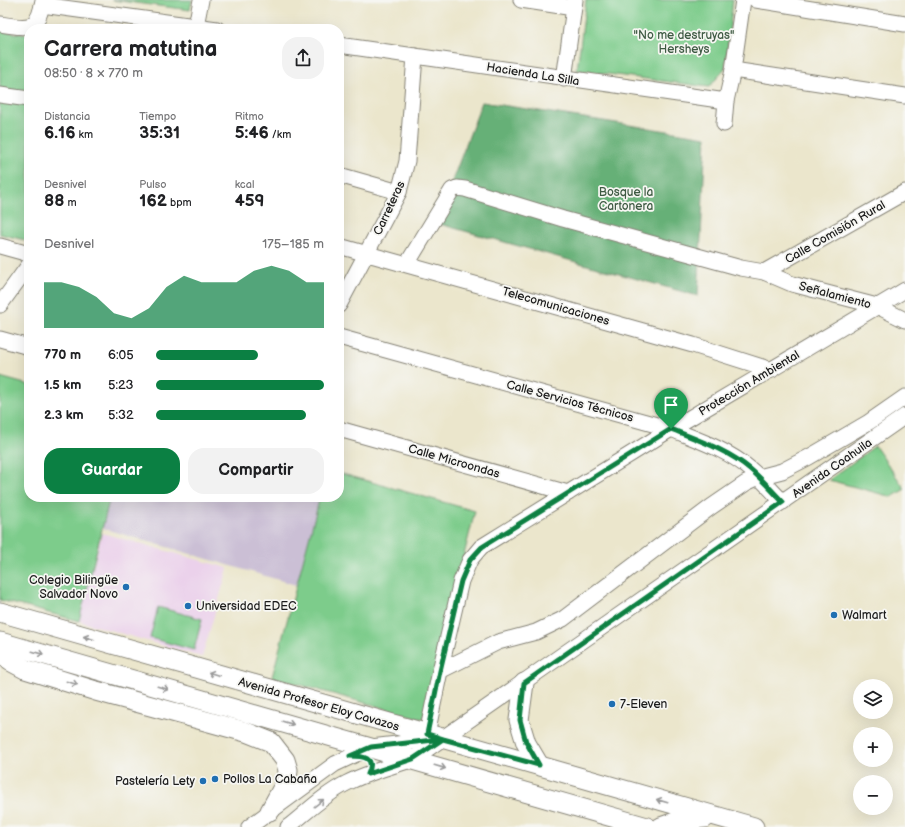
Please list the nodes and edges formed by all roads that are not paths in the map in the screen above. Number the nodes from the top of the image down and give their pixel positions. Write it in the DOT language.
graph roads {
  1 [pos="201,0"];
  2 [pos="521,0"];
  3 [pos="743,0"];
  4 [pos="756,0"];
  5 [pos="42,3"];
  6 [pos="574,4"];
  7 [pos="0,24"];
  8 [pos="33,24"];
  9 [pos="183,24"];
  10 [pos="196,24"];
  11 [pos="905,24"];
  12 [pos="24,26"];
  13 [pos="344,46"];
  14 [pos="415,56"];
  15 [pos="733,70"];
  16 [pos="564,79"];
  17 [pos="0,95"];
  18 [pos="905,96"];
  19 [pos="24,98"];
  20 [pos="726,101"];
  21 [pos="724,124"];
  22 [pos="344,176"];
  23 [pos="399,192"];
  24 [pos="905,192"];
  25 [pos="0,246"];
  26 [pos="344,247"];
  27 [pos="24,253"];
  28 [pos="367,253"];
  29 [pos="407,264"];
  30 [pos="24,272"];
  31 [pos="764,272"];
  32 [pos="905,290"];
  33 [pos="344,296"];
  34 [pos="0,304"];
  35 [pos="877,306"];
  36 [pos="905,320"];
  37 [pos="0,339"];
  38 [pos="344,339"];
  39 [pos="24,346"];
  40 [pos="772,370"];
  41 [pos="905,398"];
  42 [pos="905,416"];
  43 [pos="671,429"];
  44 [pos="344,430"];
  45 [pos="758,477"];
  46 [pos="568,493"];
  47 [pos="783,502"];
  48 [pos="0,612"];
  49 [pos="0,642"];
  50 [pos="0,650"];
  51 [pos="440,671"];
  52 [pos="524,683"];
  53 [pos="267,718"];
  54 [pos="210,721"];
  55 [pos="435,736"];
  56 [pos="371,747"];
  57 [pos="350,756"];
  58 [pos="413,759"];
  59 [pos="539,765"];
  60 [pos="368,774"];
  61 [pos="602,785"];
  62 [pos="726,819"];
  63 [pos="259,821"];
  64 [pos="288,827"];
  65 [pos="647,827"];
  66 [pos="654,827"];
  67 [pos="662,827"];
  68 [pos="754,827"];
  1 -- 10 [label="street"];
  2 -- 6 [label="street"];
  3 -- 15 [label="street"];
  4 -- 11 [label="street"];
  5 -- 8 [label="street"];
  5 -- 9 [label="street"];
  6 -- 16 [label="street"];
  7 -- 12 [label="street"];
  13 -- 14 [label="street, Hacienda La Silla"];
  14 -- 16 [label="street, Hacienda La Silla"];
  14 -- 23 [label="street, Carreteras"];
  15 -- 18 [label="street"];
  15 -- 20 [label="street"];
  16 -- 20 [label="street, Hacienda La Silla"];
  17 -- 19 [label="street"];
  20 -- 21 [label="street"];
  22 -- 23 [label="street"];
  23 -- 28 [label="street, Carreteras"];
  24 -- 31 [label="street, Calle Comisión Rural"];
  25 -- 27 [label="street"];
  26 -- 28 [label="street, Telecomunicaciones"];
  28 -- 29 [label="street, Telecomunicaciones"];
  28 -- 33 [label="street, Carreteras"];
  29 -- 31 [label="street, Señalamiento"];
  29 -- 40 [label="street, Telecomunicaciones"];
  30 -- 34 [label="street"];
  31 -- 35 [label="street, Señalamiento"];
  32 -- 35 [label="street, Protección Ambiental"];
  35 -- 36 [label="street, Señalamiento"];
  35 -- 40 [label="street, Protección Ambiental"];
  37 -- 39 [label="street"];
  38 -- 43 [label="street, Calle Servicios Técnicos"];
  40 -- 43 [label="street, Protección Ambiental"];
  41 -- 45 [label="street"];
  42 -- 47 [label="street, Avenida Coahuila"];
  43 -- 45 [label="street, Calle Servicios Técnicos"];
  43 -- 46 [label="street, Protección Ambiental"];
  44 -- 46 [label="street, Calle Microondas"];
  45 -- 47 [label="street, Calle Servicios Técnicos"];
  45 -- 51 [label="street"];
  46 -- 51 [label="street, Protección Ambiental"];
  47 -- 52 [label="street, Avenida Coahuila"];
  55 -- 48 [label="main road, Avenida Profesor Eloy Cavazos, one-way"];
  49 -- 53 [label="main road, one-way"];
  50 -- 54 [label="main road, one-way"];
  51 -- 55 [label="street, Protección Ambiental"];
  52 -- 55 [label="street, Avenida Coahuila"];
  52 -- 59 [label="main road"];
  53 -- 54 [label="main road"];
  53 -- 56 [label="main road, one-way"];
  54 -- 63 [label="main road"];
  55 -- 56 [label="street, Avenida Coahuila"];
  55 -- 58 [label="street, Avenida Coahuila"];
  55 -- 59 [label="main road, Avenida Profesor Eloy Cavazos"];
  56 -- 57 [label="street, Avenida Coahuila"];
  56 -- 58 [label="main road"];
  57 -- 60 [label="street"];
  57 -- 63 [label="street, Avenida Coahuila"];
  58 -- 60 [label="street, Avenida Coahuila"];
  58 -- 65 [label="main road, one-way"];
  59 -- 61 [label="main road, Avenida Profesor Eloy Cavazos"];
  64 -- 60 [label="street, Avenida Coahuila, one-way"];
  62 -- 61 [label="main road, Avenida Profesor Eloy Cavazos, one-way"];
  61 -- 66 [label="main road"];
  62 -- 67 [label="main road"];
  62 -- 68 [label="main road, Avenida Profesor Eloy Cavazos"];
}
